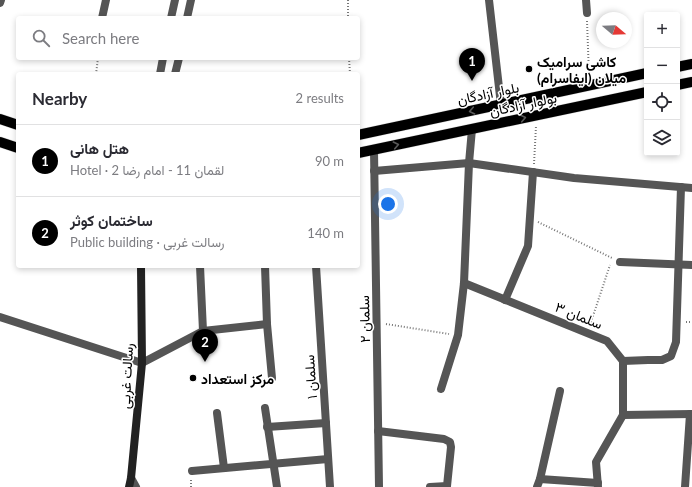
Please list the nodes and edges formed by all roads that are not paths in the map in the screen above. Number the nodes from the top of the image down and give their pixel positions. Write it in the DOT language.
graph roads {
  1 [pos="106,0"];
  2 [pos="175,0"];
  3 [pos="191,0"];
  4 [pos="489,0"];
  5 [pos="586,0"];
  6 [pos="587,13"];
  7 [pos="102,16"];
  8 [pos="171,16"];
  9 [pos="187,16"];
  10 [pos="163,60"];
  11 [pos="178,60"];
  12 [pos="692,64"];
  13 [pos="680,66"];
  14 [pos="160,72"];
  15 [pos="176,72"];
  16 [pos="644,74"];
  17 [pos="692,82"];
  18 [pos="680,84"];
  19 [pos="644,93"];
  20 [pos="501,105"];
  21 [pos="0,119"];
  22 [pos="16,124"];
  23 [pos="472,129"];
  24 [pos="360,135"];
  25 [pos="0,142"];
  26 [pos="16,147"];
  27 [pos="374,150"];
  28 [pos="360,153"];
  29 [pos="469,164"];
  30 [pos="374,171"];
  31 [pos="533,172"];
  32 [pos="681,187"];
  33 [pos="692,188"];
  34 [pos="620,262"];
  35 [pos="679,264"];
  36 [pos="692,265"];
  37 [pos="141,268"];
  38 [pos="200,268"];
  39 [pos="265,268"];
  40 [pos="316,268"];
  41 [pos="464,283"];
  42 [pos="505,300"];
  43 [pos="0,317"];
  44 [pos="267,324"];
  45 [pos="203,331"];
  46 [pos="204,352"];
  47 [pos="623,361"];
  48 [pos="142,363"];
  49 [pos="272,378"];
  50 [pos="441,389"];
  51 [pos="560,391"];
  52 [pos="265,408"];
  53 [pos="216,413"];
  54 [pos="691,414"];
  55 [pos="623,415"];
  56 [pos="326,423"];
  57 [pos="267,427"];
  58 [pos="378,431"];
  59 [pos="328,459"];
  60 [pos="274,463"];
  61 [pos="224,468"];
  62 [pos="192,471"];
  63 [pos="130,483"];
  64 [pos="538,483"];
  65 [pos="598,485"];
  66 [pos="136,487"];
  67 [pos="277,487"];
  68 [pos="330,487"];
  69 [pos="379,487"];
  70 [pos="430,487"];
  71 [pos="685,487"];
  1 -- 7 [label="street"];
  2 -- 8 [label="street"];
  3 -- 9 [label="street"];
  4 -- 20 [label="street"];
  5 -- 6 [label="street"];
  10 -- 14 [label="street"];
  11 -- 15 [label="street"];
  12 -- 13 [label="main road"];
  16 -- 20 [label="main road, بلوار آزادگان"];
  17 -- 18 [label="main road"];
  23 -- 19 [label="main road, بولوار آزادگان, one-way"];
  20 -- 24 [label="main road, بلوار آزادگان, one-way"];
  21 -- 22 [label="main road"];
  27 -- 23 [label="main road, بولوار آزادگان, one-way"];
  23 -- 29 [label="street"];
  25 -- 26 [label="main road"];
  27 -- 28 [label="main road, بولوار آزادگان"];
  27 -- 30 [label="street, سلمان ۲"];
  29 -- 30 [label="street"];
  29 -- 31 [label="street"];
  29 -- 41 [label="street"];
  30 -- 58 [label="street, سلمان ۲"];
  31 -- 32 [label="street"];
  31 -- 42 [label="street"];
  32 -- 33 [label="street"];
  32 -- 35 [label="street"];
  34 -- 35 [label="street"];
  35 -- 36 [label="street"];
  35 -- 47 [label="street"];
  37 -- 48 [label="main road, رسالت غربی"];
  38 -- 45 [label="street"];
  39 -- 44 [label="street"];
  40 -- 56 [label="street, سلمان ۱"];
  41 -- 42 [label="street, سلمان ۳"];
  41 -- 50 [label="street"];
  42 -- 47 [label="street, سلمان ۳"];
  43 -- 48 [label="street"];
  44 -- 45 [label="street"];
  44 -- 49 [label="street"];
  45 -- 46 [label="street"];
  45 -- 48 [label="street"];
  47 -- 55 [label="street"];
  48 -- 63 [label="main road, رسالت غربی"];
  51 -- 64 [label="street"];
  52 -- 57 [label="street"];
  53 -- 61 [label="street"];
  54 -- 55 [label="street"];
  54 -- 71 [label="street"];
  55 -- 65 [label="street"];
  56 -- 57 [label="street"];
  56 -- 59 [label="street, سلمان ۱"];
  57 -- 60 [label="street"];
  58 -- 69 [label="street, سلمان ۲"];
  58 -- 70 [label="street"];
  59 -- 60 [label="street"];
  59 -- 68 [label="street, سلمان ۱"];
  60 -- 61 [label="street"];
  60 -- 67 [label="street"];
  61 -- 62 [label="street"];
  63 -- 66 [label="street"];
  64 -- 65 [label="street"];
}
